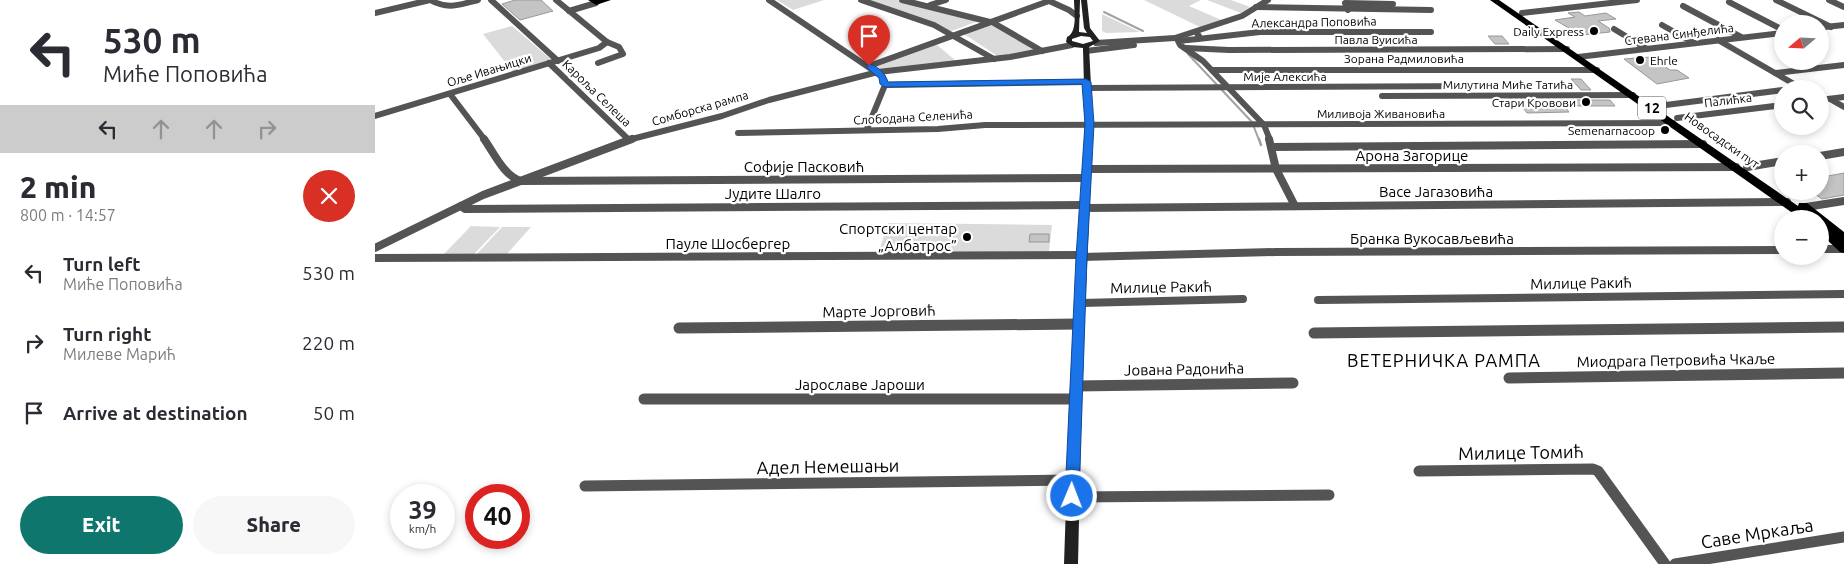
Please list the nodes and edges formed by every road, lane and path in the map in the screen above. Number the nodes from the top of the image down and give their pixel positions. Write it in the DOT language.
graph roads {
  1 [pos="478,0"];
  2 [pos="491,0"];
  3 [pos="556,0"];
  4 [pos="606,0"];
  5 [pos="769,0"];
  6 [pos="861,0"];
  7 [pos="902,0"];
  8 [pos="946,0"];
  9 [pos="1077,0"];
  10 [pos="1084,0"];
  11 [pos="1268,0"];
  12 [pos="1494,0"];
  13 [pos="1502,0"];
  14 [pos="1637,0"];
  15 [pos="1775,0"];
  16 [pos="1829,0"];
  17 [pos="594,1"];
  18 [pos="1048,1"];
  19 [pos="1729,2"];
  20 [pos="1393,4"];
  21 [pos="929,6"];
  22 [pos="1683,6"];
  23 [pos="1844,7"];
  24 [pos="1256,8"];
  25 [pos="567,9"];
  26 [pos="1073,9"];
  27 [pos="1347,10"];
  28 [pos="1431,10"];
  29 [pos="375,13"];
  30 [pos="1522,13"];
  31 [pos="991,22"];
  32 [pos="1661,24"];
  33 [pos="1844,25"];
  34 [pos="1774,26"];
  35 [pos="1831,27"];
  36 [pos="1614,29"];
  37 [pos="1431,32"];
  38 [pos="1774,32"];
  39 [pos="953,36"];
  40 [pos="1197,36"];
  41 [pos="1741,38"];
  42 [pos="1072,40"];
  43 [pos="1718,40"];
  44 [pos="607,42"];
  45 [pos="1162,42"];
  46 [pos="1091,43"];
  47 [pos="1695,43"];
  48 [pos="1186,48"];
  49 [pos="1647,49"];
  50 [pos="1046,50"];
  51 [pos="1567,50"];
  52 [pos="1582,57"];
  53 [pos="994,59"];
  54 [pos="558,61"];
  55 [pos="549,63"];
  56 [pos="598,63"];
  57 [pos="1844,65"];
  58 [pos="869,66"];
  59 [pos="1212,70"];
  60 [pos="1597,70"];
  61 [pos="878,72"];
  62 [pos="1775,73"];
  63 [pos="1787,80"];
  64 [pos="885,84"];
  65 [pos="1087,85"];
  66 [pos="1484,86"];
  67 [pos="1222,87"];
  68 [pos="1774,91"];
  69 [pos="450,94"];
  70 [pos="1633,95"];
  71 [pos="1382,96"];
  72 [pos="1844,97"];
  73 [pos="1829,99"];
  74 [pos="1659,106"];
  75 [pos="1774,106"];
  76 [pos="1844,107"];
  77 [pos="375,116"];
  78 [pos="1675,121"];
  79 [pos="1089,124"];
  80 [pos="1256,125"];
  81 [pos="867,129"];
  82 [pos="738,133"];
  83 [pos="629,140"];
  84 [pos="1703,144"];
  85 [pos="1272,147"];
  86 [pos="1844,152"];
  87 [pos="1829,154"];
  88 [pos="1774,162"];
  89 [pos="1741,167"];
  90 [pos="1276,169"];
  91 [pos="1087,174"];
  92 [pos="521,181"];
  93 [pos="1774,188"];
  94 [pos="1774,195"];
  95 [pos="1790,200"];
  96 [pos="1844,202"];
  97 [pos="461,206"];
  98 [pos="1085,206"];
  99 [pos="1295,206"];
  100 [pos="1803,210"];
  101 [pos="1817,210"];
  102 [pos="1829,226"];
  103 [pos="1842,234"];
  104 [pos="1829,236"];
  105 [pos="375,248"];
  106 [pos="1829,249"];
  107 [pos="1844,249"];
  108 [pos="1774,250"];
  109 [pos="1082,256"];
  110 [pos="375,258"];
  111 [pos="1844,294"];
  112 [pos="1243,299"];
  113 [pos="1318,300"];
  114 [pos="1081,303"];
  115 [pos="1079,324"];
  116 [pos="1844,327"];
  117 [pos="679,328"];
  118 [pos="1314,333"];
  119 [pos="1844,373"];
  120 [pos="1509,378"];
  121 [pos="1293,383"];
  122 [pos="1076,386"];
  123 [pos="644,399"];
  124 [pos="1076,399"];
  125 [pos="1419,471"];
  126 [pos="1072,480"];
  127 [pos="585,486"];
  128 [pos="1072,496"];
  129 [pos="1329,496"];
  130 [pos="1844,537"];
  131 [pos="1071,564"];
  132 [pos="1665,564"];
  133 [pos="1675,564"];
  1 -- 29 [label="street"];
  2 -- 54 [label="street"];
  3 -- 25 [label="street"];
  4 -- 17 [label="main road"];
  5 -- 58 [label="street"];
  6 -- 39 [label="street"];
  7 -- 21 [label="street"];
  8 -- 21 [label="street"];
  9 -- 26 [label="street"];
  10 -- 46 [label="street"];
  11 -- 24 [label="street"];
  12 -- 51 [label="main road, Новосадски пут / 12"];
  13 -- 30 [label="main road, Новосадски пут / 12"];
  14 -- 30 [label="street"];
  15 -- 35 [label="street"];
  16 -- 23 [label="street"];
  17 -- 25 [label="street"];
  18 -- 26 [label="street"];
  18 -- 31 [label="street"];
  19 -- 34 [label="street"];
  20 -- 27 [label="street"];
  21 -- 31 [label="street"];
  22 -- 41 [label="street"];
  24 -- 27 [label="street"];
  24 -- 40 [label="street"];
  25 -- 44 [label="street"];
  26 -- 42 [label="street"];
  27 -- 28 [label="street"];
  30 -- 52 [label="main road, Новосадски пут / 12"];
  31 -- 39 [label="street"];
  31 -- 50 [label="street"];
  32 -- 47 [label="street"];
  33 -- 35 [label="street"];
  36 -- 49 [label="street"];
  37 -- 40 [label="street, Александра Поповића"];
  38 -- 41 [label="street, Стевана Синђелића"];
  39 -- 53 [label="street"];
  39 -- 58 [label="street"];
  40 -- 46 [label="street"];
  40 -- 48 [label="street"];
  41 -- 43 [label="street, Стевана Синђелића"];
  42 -- 46 [label="street"];
  42 -- 46 [label="street"];
  42 -- 50 [label="street, Сомборска рампа"];
  43 -- 47 [label="street, Стевана Синђелића"];
  43 -- 62 [label="street"];
  44 -- 54 [label="street, Оље Ивањицки"];
  44 -- 56 [label="street"];
  45 -- 46 [label="street"];
  46 -- 65 [label="street"];
  47 -- 49 [label="street, Стевана Синђелића"];
  48 -- 51 [label="street, Павла Вуисића"];
  48 -- 59 [label="street"];
  49 -- 52 [label="street, Стевана Синђелића"];
  50 -- 53 [label="street, Сомборска рампа"];
  51 -- 52 [label="main road, Новосадски пут / 12"];
  52 -- 60 [label="main road, Новосадски пут / 12"];
  52 -- 74 [label="main road, Новосадски пут / 12"];
  53 -- 61 [label="street, Сомборска рампа"];
  54 -- 55 [label="street, Оље Ивањицки"];
  55 -- 69 [label="street, Оље Ивањицки"];
  55 -- 83 [label="street, Кароља Селеша"];
  57 -- 62 [label="street"];
  58 -- 61 [label="street"];
  59 -- 60 [label="street, Зорана Радмиловића"];
  59 -- 67 [label="street"];
  60 -- 70 [label="main road, Новосадски пут / 12"];
  61 -- 64 [label="street"];
  61 -- 83 [label="street, Сомборска рампа"];
  62 -- 63 [label="street"];
  64 -- 65 [label="street, Мије Алексића"];
  64 -- 81 [label="street"];
  65 -- 67 [label="street, Мије Алексића"];
  65 -- 79 [label="street"];
  66 -- 67 [label="street, Мије Алексића"];
  67 -- 80 [label="street"];
  68 -- 74 [label="street"];
  69 -- 77 [label="street, Оље Ивањицки"];
  69 -- 92 [label="street"];
  70 -- 71 [label="street, Милутина Миће Татића"];
  70 -- 78 [label="main road, Новосадски пут / 12"];
  72 -- 73 [label="street"];
  73 -- 76 [label="street"];
  74 -- 78 [label="main road, Новосадски пут / 12"];
  75 -- 78 [label="street, Палићка"];
  78 -- 80 [label="street, Миливоја Живановића"];
  78 -- 84 [label="main road, Новосадски пут / 12"];
  78 -- 89 [label="main road, Новосадски пут / 12"];
  79 -- 80 [label="street, Миливоја Живановића"];
  79 -- 81 [label="street, Слободана Селенића"];
  79 -- 91 [label="street"];
  80 -- 85 [label="street"];
  81 -- 82 [label="street, Слободана Селенића"];
  83 -- 92 [label="street, Сомборска рампа"];
  84 -- 85 [label="street"];
  84 -- 89 [label="main road, Новосадски пут / 12"];
  85 -- 90 [label="street"];
  86 -- 87 [label="street"];
  88 -- 89 [label="street, Арона Загорице"];
  89 -- 90 [label="street, Арона Загорице"];
  89 -- 93 [label="main road, Новосадски пут / 12"];
  90 -- 91 [label="street, Арона Загорице"];
  90 -- 99 [label="street"];
  91 -- 92 [label="street, Софије Пасковић"];
  91 -- 98 [label="street"];
  92 -- 97 [label="street, Сомборска рампа"];
  94 -- 99 [label="street, Васе Јагазовића"];
  95 -- 100 [label="main road, Новосадски пут / 12"];
  96 -- 101 [label="street"];
  97 -- 98 [label="street, Јудите Шалго"];
  97 -- 105 [label="street, Сомборска рампа"];
  98 -- 99 [label="street, Васе Јагазовића"];
  98 -- 109 [label="street"];
  102 -- 103 [label="main road, Новосадски пут / 12"];
  104 -- 107 [label="main road"];
  106 -- 107 [label="street"];
  108 -- 109 [label="street, Бранка Вукосављевића"];
  109 -- 110 [label="street, Пауле Шосбергер"];
  109 -- 114 [label="street"];
  111 -- 113 [label="street, Милице Ракић"];
  112 -- 114 [label="street, Милице Ракић"];
  114 -- 115 [label="street"];
  115 -- 117 [label="street, Марте Јорговић"];
  115 -- 122 [label="street"];
  116 -- 118 [label="street"];
  119 -- 120 [label="street, Миодрага Петровића Чкаље"];
  121 -- 122 [label="street, Јована Радонића"];
  122 -- 124 [label="street"];
  123 -- 124 [label="street, Јарославе Јароши"];
  124 -- 126 [label="street"];
  125 -- 132 [label="street, Милице Томић"];
  126 -- 127 [label="street, Адел Немешањи"];
  126 -- 128 [label="street"];
  128 -- 129 [label="street"];
  128 -- 131 [label="street"];
  130 -- 133 [label="street, Саве Мркаља"];
}
